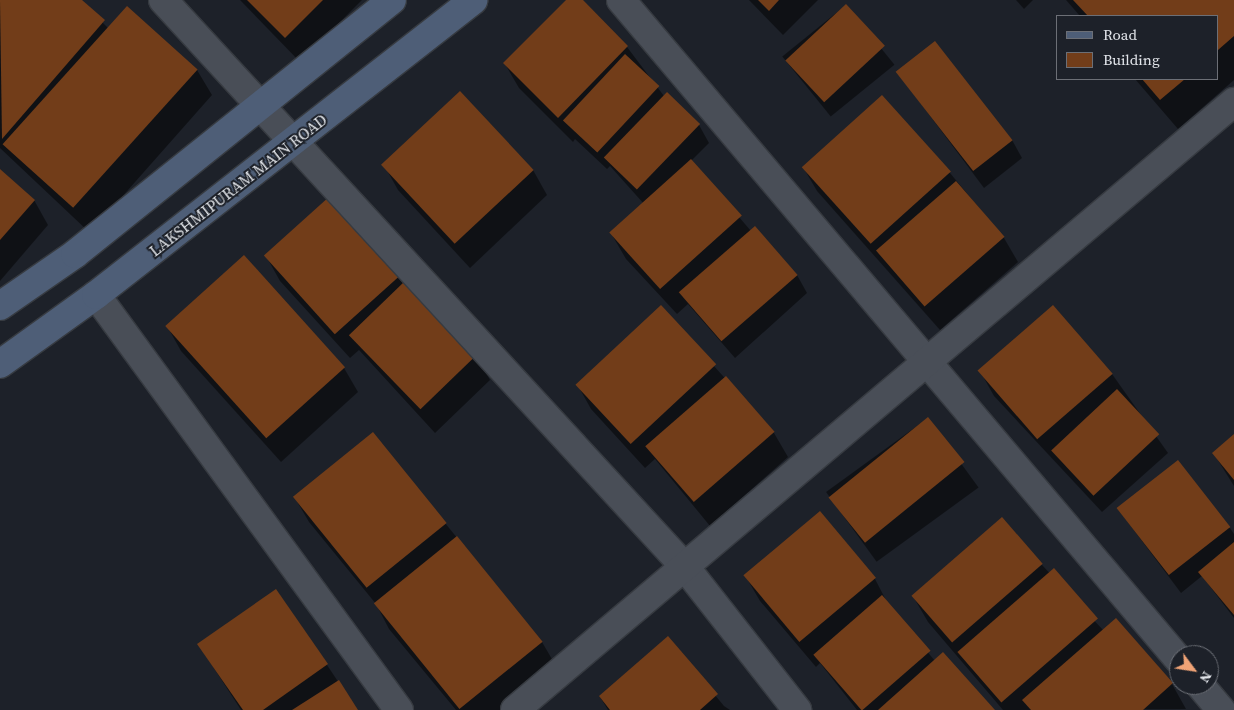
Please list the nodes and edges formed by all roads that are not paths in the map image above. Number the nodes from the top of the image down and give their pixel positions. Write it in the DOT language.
graph roads {
  1 [pos="163,0"];
  2 [pos="392,0"];
  3 [pos="472,0"];
  4 [pos="621,0"];
  5 [pos="1234,102"];
  6 [pos="261,104"];
  7 [pos="295,141"];
  8 [pos="96,295"];
  9 [pos="0,306"];
  10 [pos="0,364"];
  11 [pos="926,364"];
  12 [pos="684,567"];
  13 [pos="1169,648"];
  14 [pos="399,710"];
  15 [pos="515,710"];
  16 [pos="797,710"];
  1 -- 6 [label="street"];
  2 -- 6 [label="main road"];
  3 -- 7 [label="main road, LAKSHMIPURAM MAIN ROAD"];
  4 -- 11 [label="street"];
  5 -- 11 [label="street"];
  6 -- 7 [label="street"];
  6 -- 9 [label="main road"];
  7 -- 8 [label="main road, LAKSHMIPURAM MAIN ROAD"];
  7 -- 12 [label="street"];
  8 -- 10 [label="main road, LAKSHMIPURAM MAIN ROAD"];
  8 -- 14 [label="street"];
  11 -- 12 [label="street"];
  11 -- 13 [label="street"];
  12 -- 15 [label="street"];
  12 -- 16 [label="street"];
}
